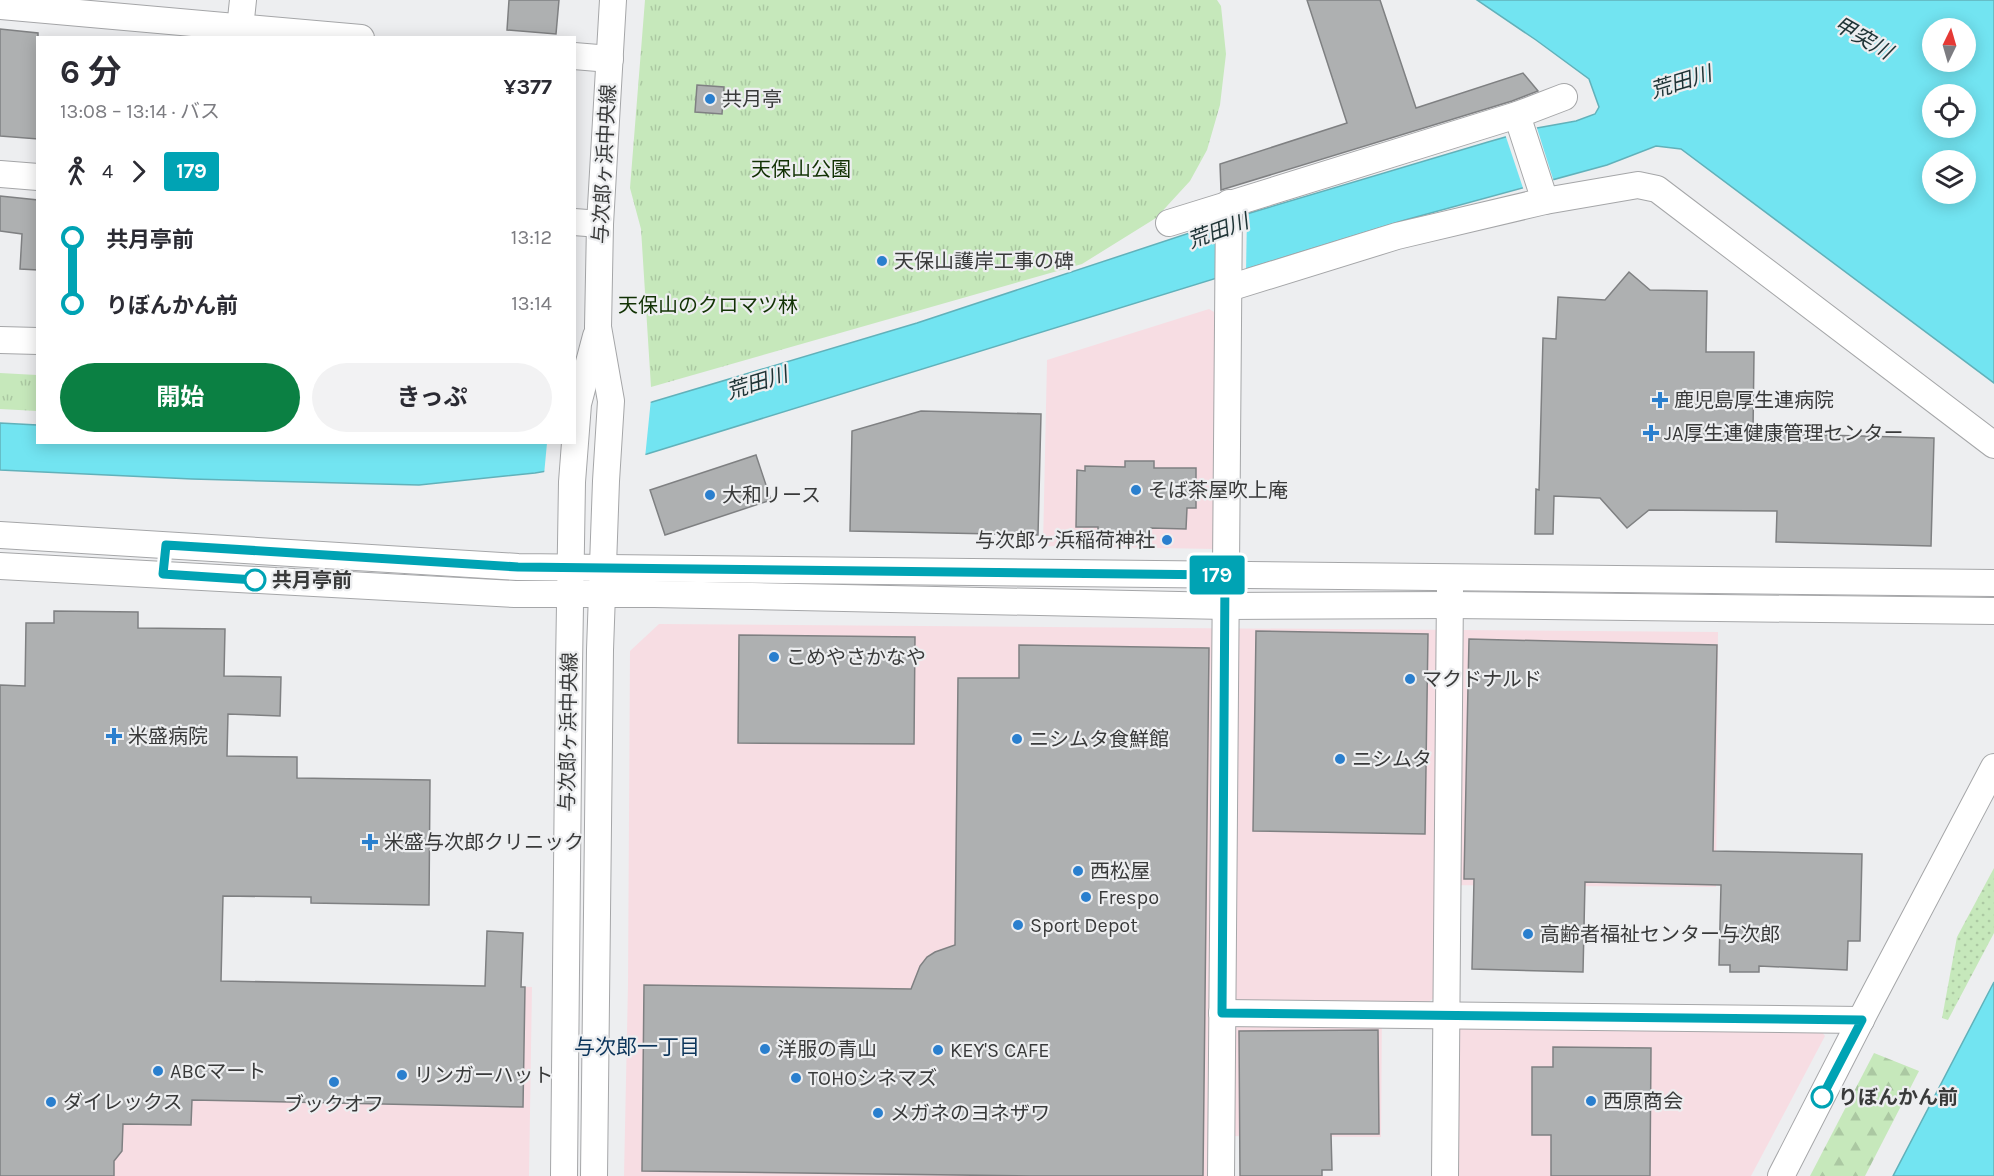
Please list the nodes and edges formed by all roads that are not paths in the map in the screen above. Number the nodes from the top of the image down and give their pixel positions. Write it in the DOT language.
graph roads {
  1 [pos="243,0"];
  2 [pos="614,0"];
  3 [pos="0,6"];
  4 [pos="240,32"];
  5 [pos="321,36"];
  6 [pos="576,56"];
  7 [pos="610,59"];
  8 [pos="1564,97"];
  9 [pos="1518,119"];
  10 [pos="0,174"];
  11 [pos="36,177"];
  12 [pos="1544,196"];
  13 [pos="1229,210"];
  14 [pos="576,222"];
  15 [pos="1169,223"];
  16 [pos="600,224"];
  17 [pos="1229,284"];
  18 [pos="586,328"];
  19 [pos="0,340"];
  20 [pos="36,341"];
  21 [pos="576,430"];
  22 [pos="575,444"];
  23 [pos="1994,445"];
  24 [pos="0,535"];
  25 [pos="166,545"];
  26 [pos="0,566"];
  27 [pos="571,568"];
  28 [pos="945,572"];
  29 [pos="163,574"];
  30 [pos="1225,575"];
  31 [pos="1451,576"];
  32 [pos="1733,580"];
  33 [pos="603,581"];
  34 [pos="1994,583"];
  35 [pos="570,594"];
  36 [pos="945,601"];
  37 [pos="1449,605"];
  38 [pos="1225,606"];
  39 [pos="1731,607"];
  40 [pos="1994,611"];
  41 [pos="1994,767"];
  42 [pos="1222,1013"];
  43 [pos="1445,1016"];
  44 [pos="1862,1020"];
  45 [pos="565,1101"];
  46 [pos="594,1101"];
  47 [pos="564,1176"];
  48 [pos="594,1176"];
  49 [pos="1221,1176"];
  50 [pos="1445,1176"];
  51 [pos="1781,1176"];
  1 -- 4 [label="street"];
  2 -- 7 [label="street, 与次郎ヶ浜中央線"];
  3 -- 4 [label="street"];
  4 -- 5 [label="street"];
  6 -- 7 [label="street"];
  7 -- 16 [label="street, 与次郎ヶ浜中央線"];
  8 -- 9 [label="street"];
  9 -- 12 [label="street"];
  9 -- 13 [label="street"];
  10 -- 11 [label="street"];
  12 -- 17 [label="street"];
  12 -- 23 [label="street"];
  13 -- 15 [label="street"];
  13 -- 17 [label="street"];
  14 -- 16 [label="street"];
  16 -- 18 [label="street, 与次郎ヶ浜中央線"];
  17 -- 30 [label="street"];
  18 -- 21 [label="street, 与次郎ヶ浜中央線"];
  18 -- 33 [label="street, 与次郎ヶ浜中央線"];
  19 -- 20 [label="street"];
  22 -- 27 [label="street, 与次郎ヶ浜中央線"];
  24 -- 25 [label="street"];
  25 -- 27 [label="street"];
  25 -- 29 [label="street"];
  26 -- 29 [label="street"];
  27 -- 33 [label="street"];
  27 -- 35 [label="street, 与次郎ヶ浜中央線"];
  28 -- 30 [label="street"];
  28 -- 33 [label="street"];
  28 -- 36 [label="street"];
  29 -- 35 [label="street"];
  30 -- 31 [label="street"];
  30 -- 38 [label="street"];
  31 -- 32 [label="street"];
  31 -- 37 [label="street"];
  32 -- 34 [label="street"];
  32 -- 39 [label="street"];
  33 -- 35 [label="street"];
  33 -- 36 [label="street"];
  33 -- 46 [label="street, 与次郎ヶ浜中央線"];
  35 -- 45 [label="street, 与次郎ヶ浜中央線"];
  36 -- 38 [label="street"];
  37 -- 38 [label="street"];
  37 -- 39 [label="street"];
  37 -- 43 [label="street"];
  38 -- 42 [label="street"];
  39 -- 40 [label="street"];
  41 -- 44 [label="street"];
  42 -- 43 [label="street"];
  42 -- 49 [label="street"];
  43 -- 44 [label="street"];
  43 -- 50 [label="street"];
  44 -- 51 [label="street"];
  45 -- 46 [label="street"];
  45 -- 47 [label="street, 与次郎ヶ浜中央線"];
  46 -- 48 [label="street, 与次郎ヶ浜中央線"];
}
